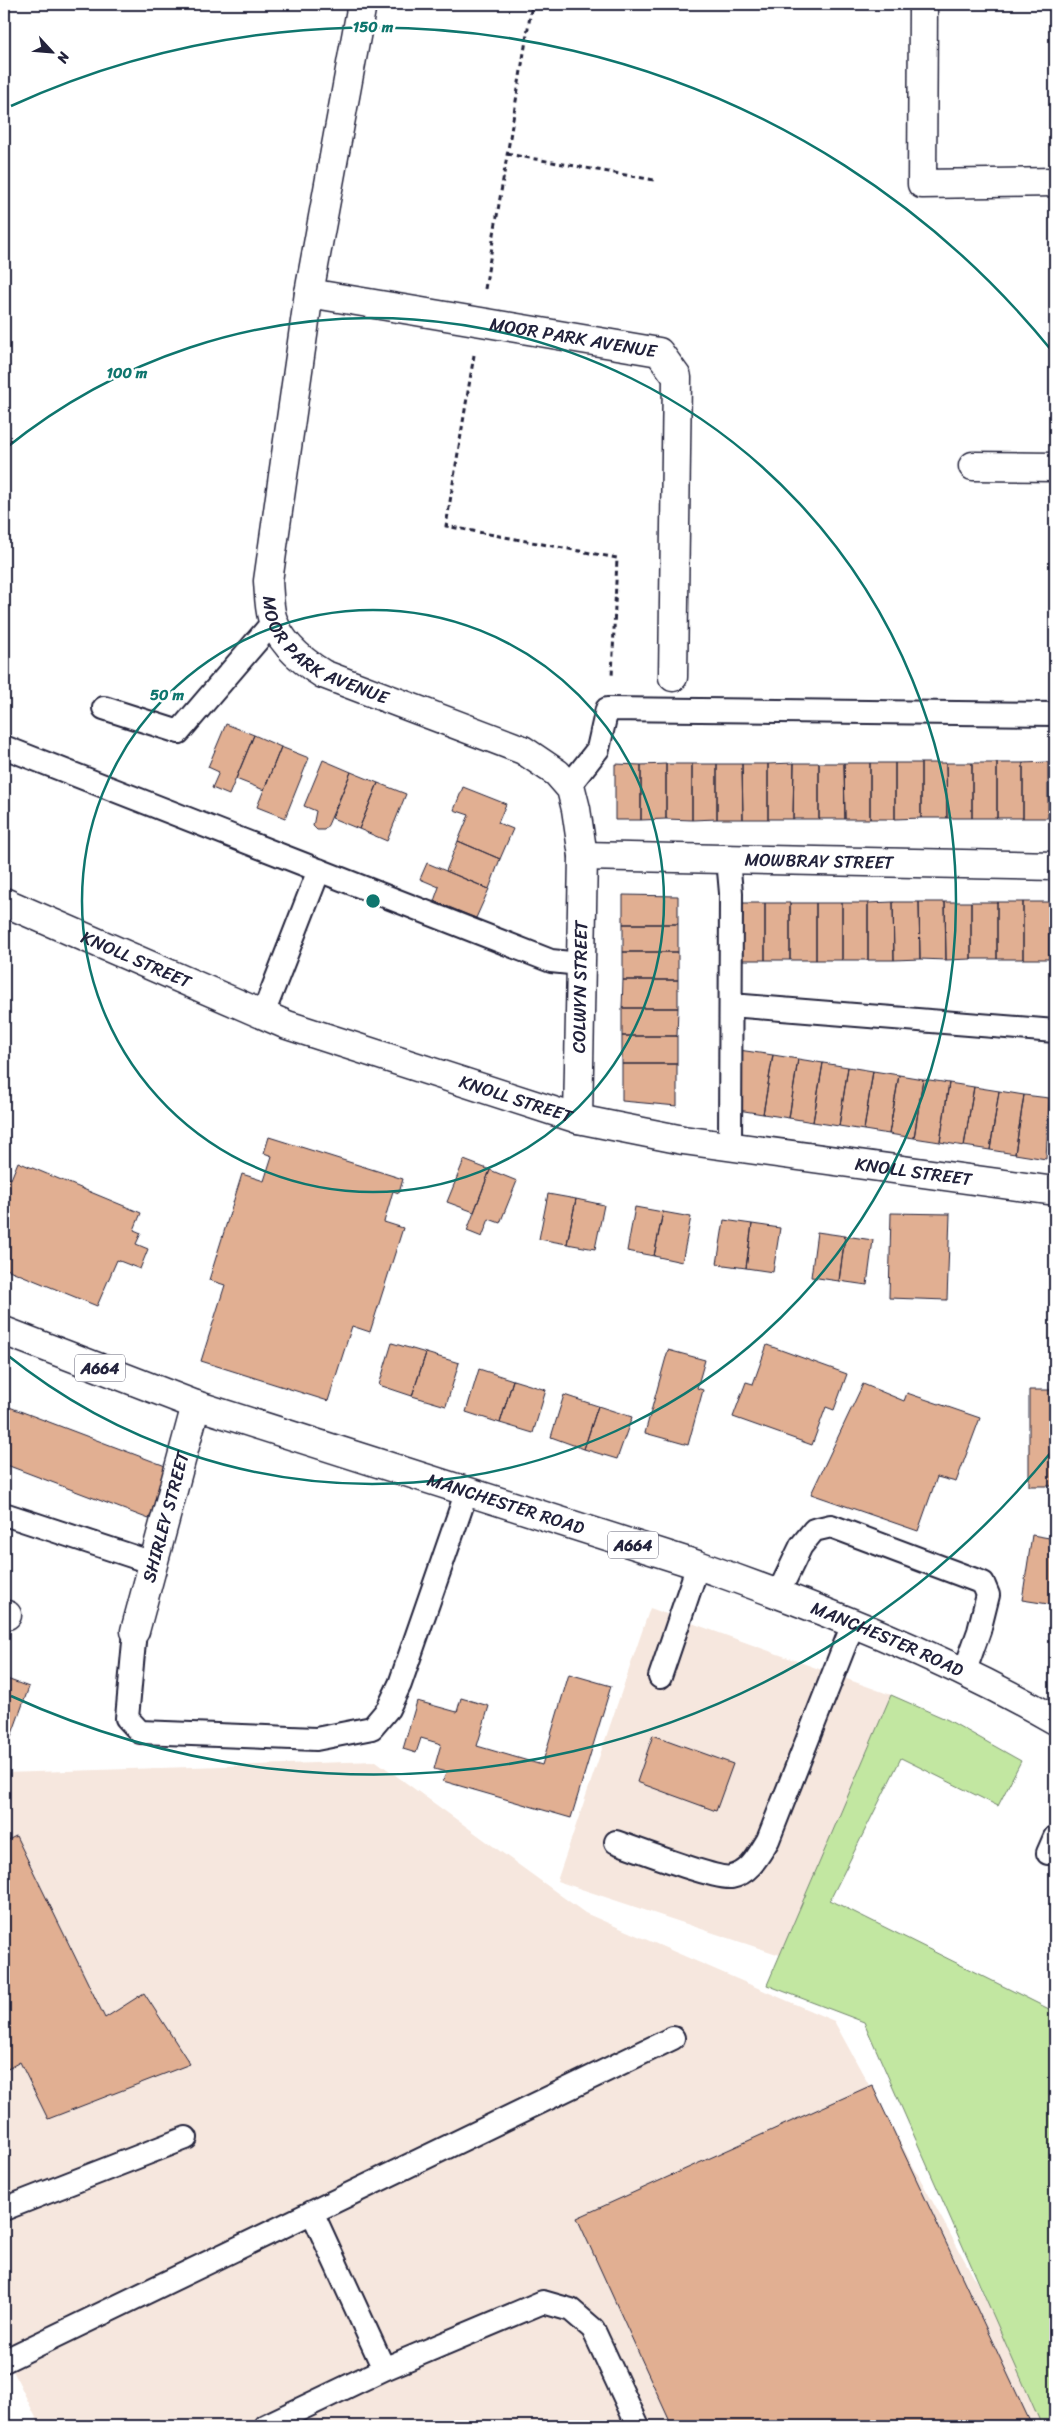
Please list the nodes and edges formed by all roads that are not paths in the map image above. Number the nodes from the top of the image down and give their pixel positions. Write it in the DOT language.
graph roads {
  1 [pos="362,4"];
  2 [pos="923,4"];
  3 [pos="1055,182"];
  4 [pos="309,293"];
  5 [pos="973,466"];
  6 [pos="1055,467"];
  7 [pos="274,621"];
  8 [pos="673,677"];
  9 [pos="104,708"];
  10 [pos="1055,714"];
  11 [pos="4,747"];
  12 [pos="569,786"];
  13 [pos="583,856"];
  14 [pos="728,859"];
  15 [pos="1055,866"];
  16 [pos="319,870"];
  17 [pos="4,902"];
  18 [pos="580,964"];
  19 [pos="731,1005"];
  20 [pos="263,1014"];
  21 [pos="1055,1031"];
  22 [pos="578,1119"];
  23 [pos="730,1146"];
  24 [pos="1055,1191"];
  25 [pos="4,1330"];
  26 [pos="196,1405"];
  27 [pos="467,1491"];
  28 [pos="4,1514"];
  29 [pos="153,1563"];
  30 [pos="698,1565"];
  31 [pos="778,1594"];
  32 [pos="853,1624"];
  33 [pos="134,1631"];
  34 [pos="964,1673"];
  35 [pos="660,1677"];
  36 [pos="1055,1720"];
  37 [pos="616,1842"];
  38 [pos="673,2038"];
  39 [pos="186,2138"];
  40 [pos="4,2209"];
  41 [pos="312,2212"];
  42 [pos="4,2361"];
  43 [pos="384,2369"];
  44 [pos="265,2426"];
  45 [pos="638,2426"];
  1 -- 4 [label="street, MOOR PARK AVENUE"];
  2 -- 3 [label="street"];
  4 -- 7 [label="street, MOOR PARK AVENUE"];
  4 -- 8 [label="street, MOOR PARK AVENUE"];
  5 -- 6 [label="street"];
  7 -- 9 [label="lane"];
  7 -- 12 [label="street, MOOR PARK AVENUE"];
  10 -- 12 [label="lane"];
  11 -- 16 [label="lane"];
  12 -- 13 [label="street, MOOR PARK AVENUE"];
  13 -- 14 [label="street, MOWBRAY STREET"];
  13 -- 18 [label="street, COLWYN STREET"];
  14 -- 15 [label="street, MOWBRAY STREET"];
  14 -- 19 [label="lane"];
  16 -- 18 [label="lane"];
  16 -- 20 [label="lane"];
  17 -- 20 [label="street, KNOLL STREET"];
  18 -- 22 [label="street, COLWYN STREET"];
  19 -- 21 [label="lane"];
  19 -- 23 [label="lane"];
  20 -- 22 [label="street, KNOLL STREET"];
  22 -- 23 [label="street, KNOLL STREET"];
  23 -- 24 [label="street, KNOLL STREET"];
  25 -- 26 [label="street, MANCHESTER ROAD / A664"];
  26 -- 27 [label="street, MANCHESTER ROAD / A664"];
  26 -- 29 [label="street, SHIRLEY STREET"];
  27 -- 30 [label="street, MANCHESTER ROAD / A664"];
  27 -- 33 [label="lane"];
  28 -- 29 [label="lane"];
  29 -- 33 [label="street, SHIRLEY STREET"];
  30 -- 31 [label="street, MANCHESTER ROAD / A664"];
  30 -- 35 [label="lane"];
  31 -- 32 [label="street, MANCHESTER ROAD / A664"];
  31 -- 34 [label="lane"];
  32 -- 34 [label="street, MANCHESTER ROAD / A664"];
  32 -- 37 [label="lane"];
  34 -- 36 [label="street, MANCHESTER ROAD / A664"];
  38 -- 41 [label="lane"];
  39 -- 40 [label="lane"];
  41 -- 42 [label="lane"];
  41 -- 43 [label="lane"];
  43 -- 44 [label="lane"];
  43 -- 45 [label="lane"];
}
